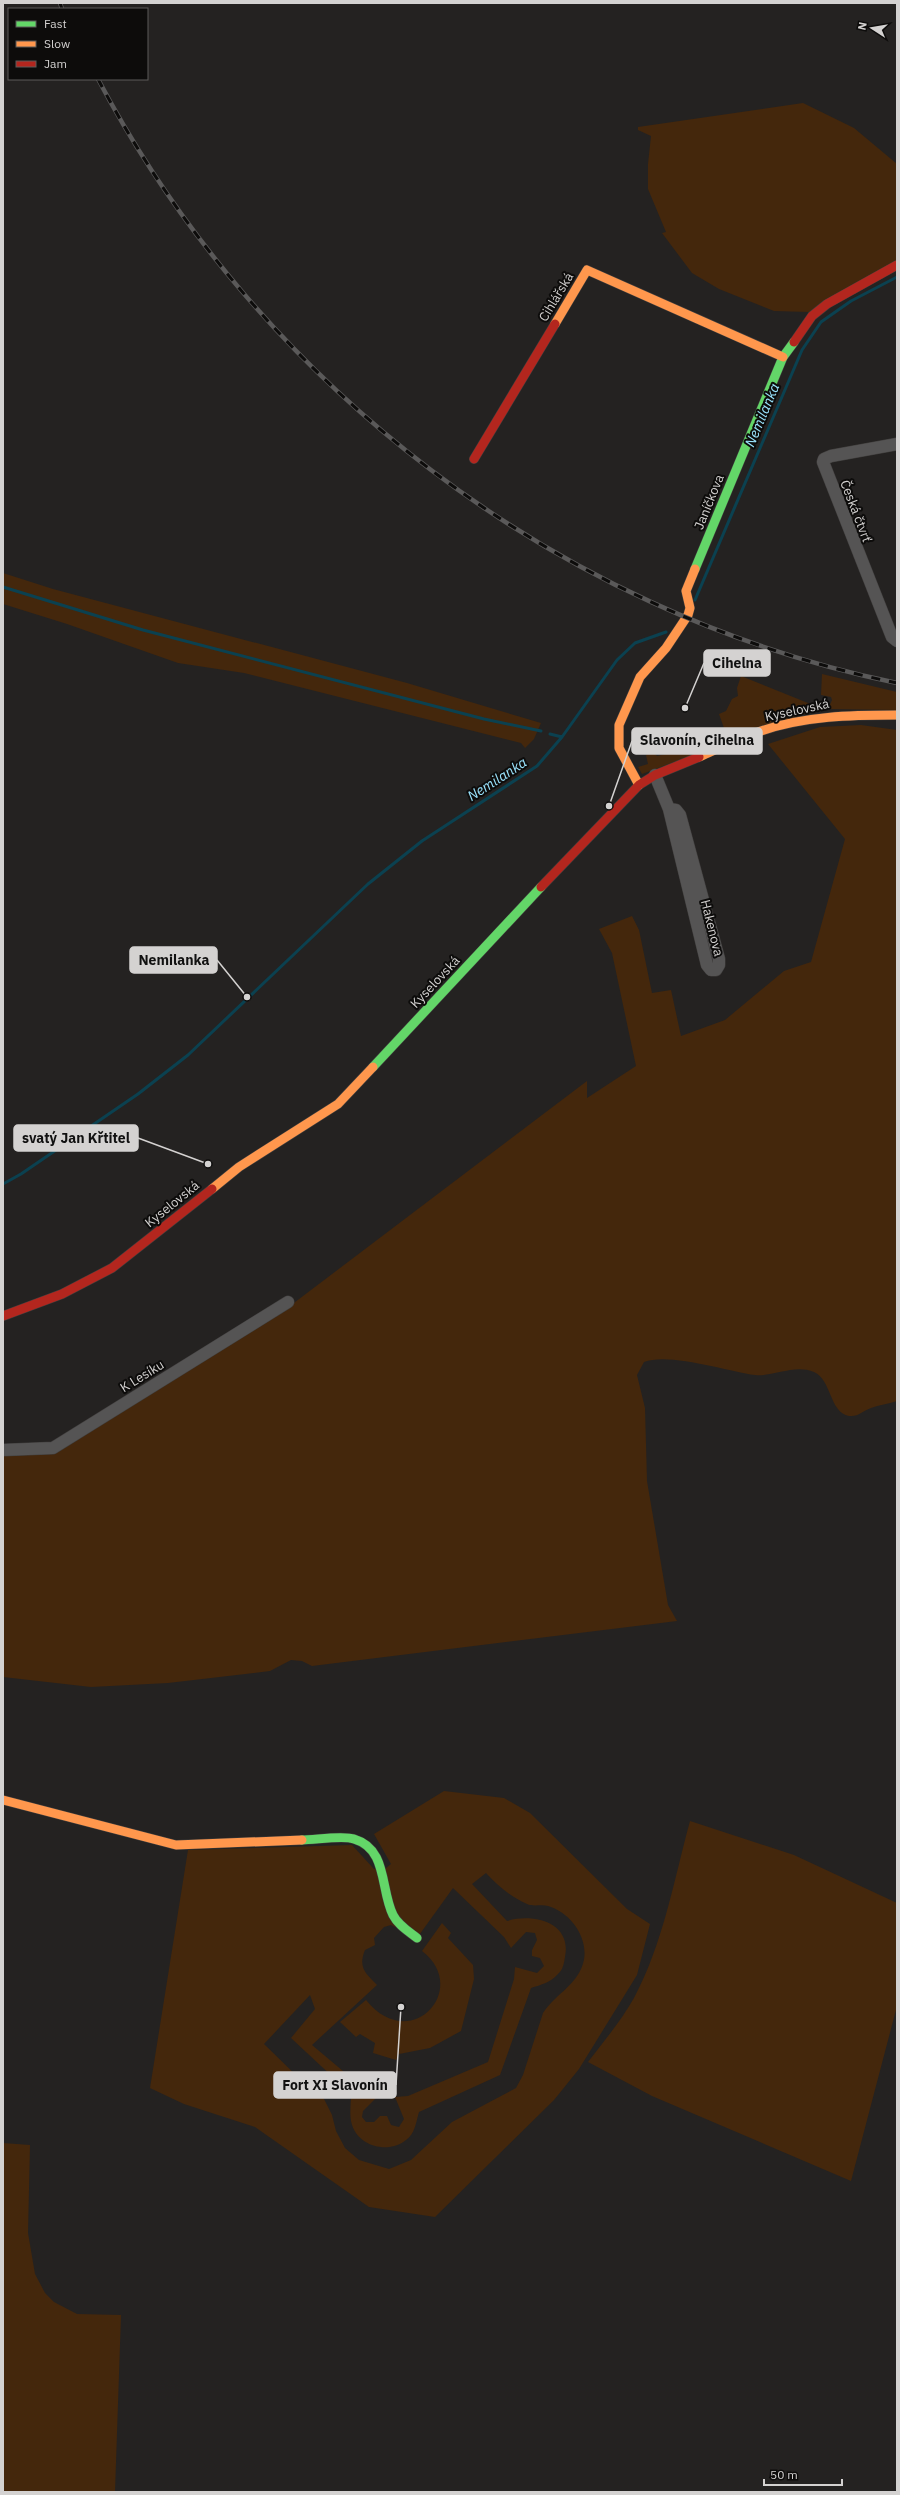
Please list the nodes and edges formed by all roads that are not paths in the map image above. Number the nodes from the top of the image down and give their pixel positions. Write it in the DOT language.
graph roads {
  1 [pos="897,265"];
  2 [pos="783,357"];
  3 [pos="897,444"];
  4 [pos="474,459"];
  5 [pos="897,641"];
  6 [pos="897,715"];
  7 [pos="655,775"];
  8 [pos="639,785"];
  9 [pos="669,809"];
  10 [pos="288,1302"];
  11 [pos="3,1316"];
  12 [pos="3,1450"];
  13 [pos="3,1800"];
  14 [pos="417,1938"];
  1 -- 2 [label="street, Janíčkova"];
  2 -- 4 [label="street, Cihlářská"];
  2 -- 8 [label="street, Janíčkova"];
  3 -- 5 [label="street, Česká čtvrť"];
  6 -- 7 [label="street, Kyselovská"];
  7 -- 8 [label="street, Kyselovská"];
  7 -- 9 [label="street"];
  8 -- 11 [label="street, Kyselovská"];
  9 -- 9 [label="street, Hakenova"];
  10 -- 12 [label="street, K Lesíku"];
  13 -- 14 [label="street"];
}
